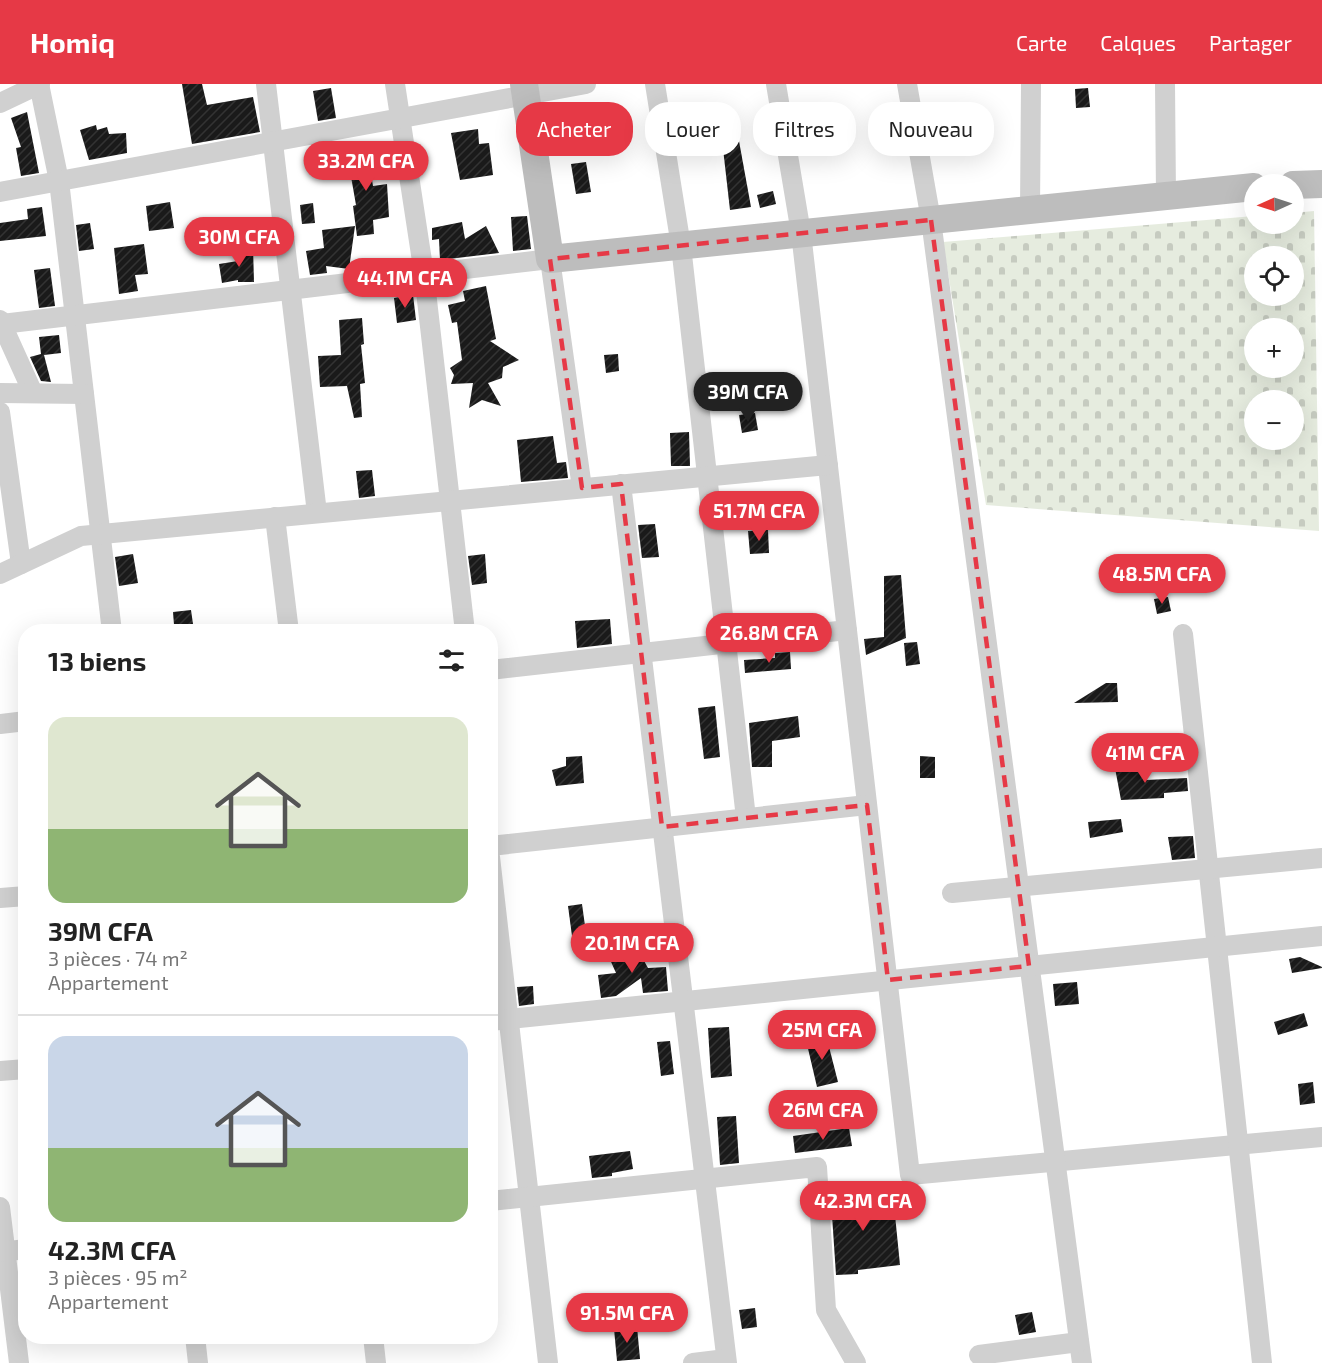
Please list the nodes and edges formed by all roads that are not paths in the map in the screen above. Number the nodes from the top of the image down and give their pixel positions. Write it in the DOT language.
graph roads {
  1 [pos="39,84"];
  2 [pos="266,84"];
  3 [pos="395,84"];
  4 [pos="586,84"];
  5 [pos="655,84"];
  6 [pos="776,84"];
  7 [pos="907,84"];
  8 [pos="1031,84"];
  9 [pos="1165,84"];
  10 [pos="525,89"];
  11 [pos="0,103"];
  12 [pos="400,118"];
  13 [pos="273,142"];
  14 [pos="59,181"];
  15 [pos="1322,184"];
  16 [pos="1304,185"];
  17 [pos="1244,189"];
  18 [pos="0,192"];
  19 [pos="1166,196"];
  20 [pos="1030,210"];
  21 [pos="931,220"];
  22 [pos="801,233"];
  23 [pos="681,246"];
  24 [pos="550,259"];
  25 [pos="424,274"];
  26 [pos="290,290"];
  27 [pos="75,315"];
  28 [pos="1,322"];
  29 [pos="0,393"];
  30 [pos="33,393"];
  31 [pos="84,394"];
  32 [pos="0,412"];
  33 [pos="828,465"];
  34 [pos="707,476"];
  35 [pos="621,484"];
  36 [pos="582,488"];
  37 [pos="450,501"];
  38 [pos="316,513"];
  39 [pos="275,517"];
  40 [pos="101,534"];
  41 [pos="21,564"];
  42 [pos="0,574"];
  43 [pos="111,624"];
  44 [pos="288,624"];
  45 [pos="464,624"];
  46 [pos="847,630"];
  47 [pos="1183,634"];
  48 [pos="726,644"];
  49 [pos="641,653"];
  50 [pos="498,669"];
  51 [pos="18,722"];
  52 [pos="0,724"];
  53 [pos="867,805"];
  54 [pos="746,818"];
  55 [pos="662,827"];
  56 [pos="498,845"];
  57 [pos="1322,858"];
  58 [pos="1208,869"];
  59 [pos="1019,887"];
  60 [pos="952,893"];
  61 [pos="18,897"];
  62 [pos="0,898"];
  63 [pos="1322,936"];
  64 [pos="1217,946"];
  65 [pos="1029,966"];
  66 [pos="888,980"];
  67 [pos="498,987"];
  68 [pos="683,1001"];
  69 [pos="500,1020"];
  70 [pos="18,1070"];
  71 [pos="0,1071"];
  72 [pos="1322,1137"];
  73 [pos="1238,1145"];
  74 [pos="1055,1162"];
  75 [pos="704,1179"];
  76 [pos="530,1197"];
  77 [pos="498,1200"];
  78 [pos="0,1207"];
  79 [pos="18,1250"];
  80 [pos="3,1252"];
  81 [pos="1079,1342"];
  82 [pos="196,1344"];
  83 [pos="374,1344"];
  84 [pos="979,1355"];
  85 [pos="726,1361"];
  86 [pos="18,1363"];
  87 [pos="198,1363"];
  88 [pos="376,1363"];
  89 [pos="548,1363"];
  90 [pos="693,1363"];
  91 [pos="856,1363"];
  92 [pos="1082,1363"];
  93 [pos="1262,1363"];
  1 -- 11 [label="street"];
  1 -- 14 [label="street"];
  2 -- 13 [label="street"];
  3 -- 12 [label="street"];
  4 -- 10 [label="street"];
  5 -- 23 [label="street"];
  6 -- 22 [label="street"];
  7 -- 21 [label="street"];
  8 -- 20 [label="street"];
  9 -- 19 [label="street"];
  10 -- 12 [label="street"];
  10 -- 24 [label="main road"];
  12 -- 13 [label="street"];
  12 -- 25 [label="street"];
  13 -- 14 [label="street"];
  13 -- 26 [label="street"];
  14 -- 18 [label="street"];
  14 -- 27 [label="street"];
  15 -- 16 [label="main road"];
  17 -- 19 [label="main road"];
  19 -- 20 [label="main road"];
  20 -- 21 [label="main road"];
  21 -- 22 [label="main road"];
  21 -- 59 [label="street"];
  22 -- 23 [label="main road"];
  22 -- 33 [label="street"];
  23 -- 24 [label="main road"];
  23 -- 34 [label="street"];
  24 -- 25 [label="street"];
  24 -- 36 [label="street"];
  25 -- 26 [label="street"];
  25 -- 37 [label="street"];
  26 -- 27 [label="street"];
  26 -- 38 [label="street"];
  27 -- 28 [label="street"];
  27 -- 31 [label="street"];
  28 -- 30 [label="street"];
  29 -- 30 [label="street"];
  30 -- 31 [label="street"];
  31 -- 40 [label="street"];
  32 -- 41 [label="street"];
  33 -- 34 [label="street"];
  33 -- 46 [label="street"];
  34 -- 35 [label="street"];
  34 -- 48 [label="street"];
  35 -- 36 [label="street"];
  35 -- 49 [label="street"];
  36 -- 37 [label="street"];
  37 -- 38 [label="street"];
  37 -- 45 [label="street"];
  38 -- 39 [label="street"];
  39 -- 40 [label="street"];
  39 -- 44 [label="street"];
  40 -- 41 [label="street"];
  40 -- 43 [label="street"];
  41 -- 42 [label="street"];
  46 -- 48 [label="street"];
  46 -- 53 [label="street"];
  47 -- 58 [label="street"];
  48 -- 49 [label="street"];
  48 -- 54 [label="street"];
  49 -- 50 [label="street"];
  49 -- 55 [label="street"];
  51 -- 52 [label="street"];
  53 -- 54 [label="street"];
  53 -- 66 [label="street"];
  54 -- 55 [label="street"];
  55 -- 56 [label="street"];
  55 -- 68 [label="street"];
  57 -- 58 [label="street"];
  58 -- 59 [label="street"];
  58 -- 64 [label="street"];
  59 -- 60 [label="street"];
  59 -- 65 [label="street"];
  61 -- 62 [label="street"];
  63 -- 64 [label="street"];
  64 -- 65 [label="street"];
  64 -- 73 [label="street"];
  65 -- 66 [label="street"];
  65 -- 74 [label="street"];
  66 -- 68 [label="street"];
  66 -- 74 [label="street"];
  67 -- 69 [label="street"];
  68 -- 69 [label="street"];
  68 -- 75 [label="street"];
  69 -- 76 [label="street"];
  70 -- 71 [label="street"];
  72 -- 73 [label="street"];
  73 -- 74 [label="street"];
  73 -- 93 [label="street"];
  74 -- 81 [label="street"];
  75 -- 76 [label="street"];
  75 -- 85 [label="street"];
  75 -- 91 [label="street"];
  76 -- 77 [label="street"];
  76 -- 89 [label="street"];
  78 -- 80 [label="street"];
  79 -- 80 [label="street"];
  80 -- 86 [label="street"];
  81 -- 84 [label="street"];
  81 -- 92 [label="street"];
  82 -- 87 [label="street"];
  83 -- 88 [label="street"];
  85 -- 90 [label="street"];
}
